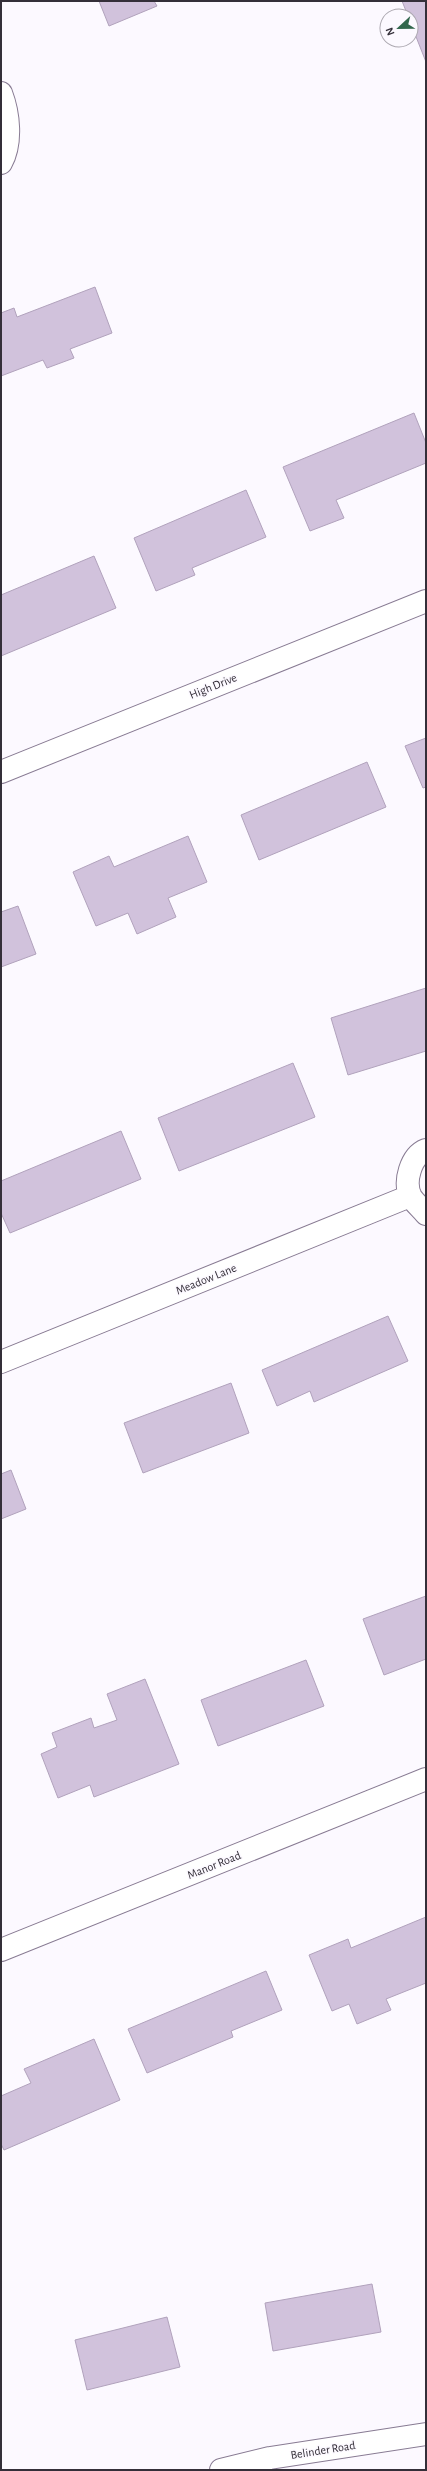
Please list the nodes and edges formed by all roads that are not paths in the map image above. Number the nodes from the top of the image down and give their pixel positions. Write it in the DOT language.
graph roads {
  1 [pos="1,93"];
  2 [pos="1,163"];
  3 [pos="426,601"];
  4 [pos="1,772"];
  5 [pos="426,1150"];
  6 [pos="410,1196"];
  7 [pos="426,1214"];
  8 [pos="1,1362"];
  9 [pos="426,1779"];
  10 [pos="1,1950"];
  11 [pos="426,2434"];
  12 [pos="221,2470"];
  1 -- 2 [label="street"];
  3 -- 4 [label="street, High Drive"];
  5 -- 6 [label="street"];
  6 -- 7 [label="street"];
  6 -- 8 [label="street, Meadow Lane"];
  9 -- 10 [label="street, Manor Road"];
  11 -- 12 [label="street, Belinder Road"];
}
